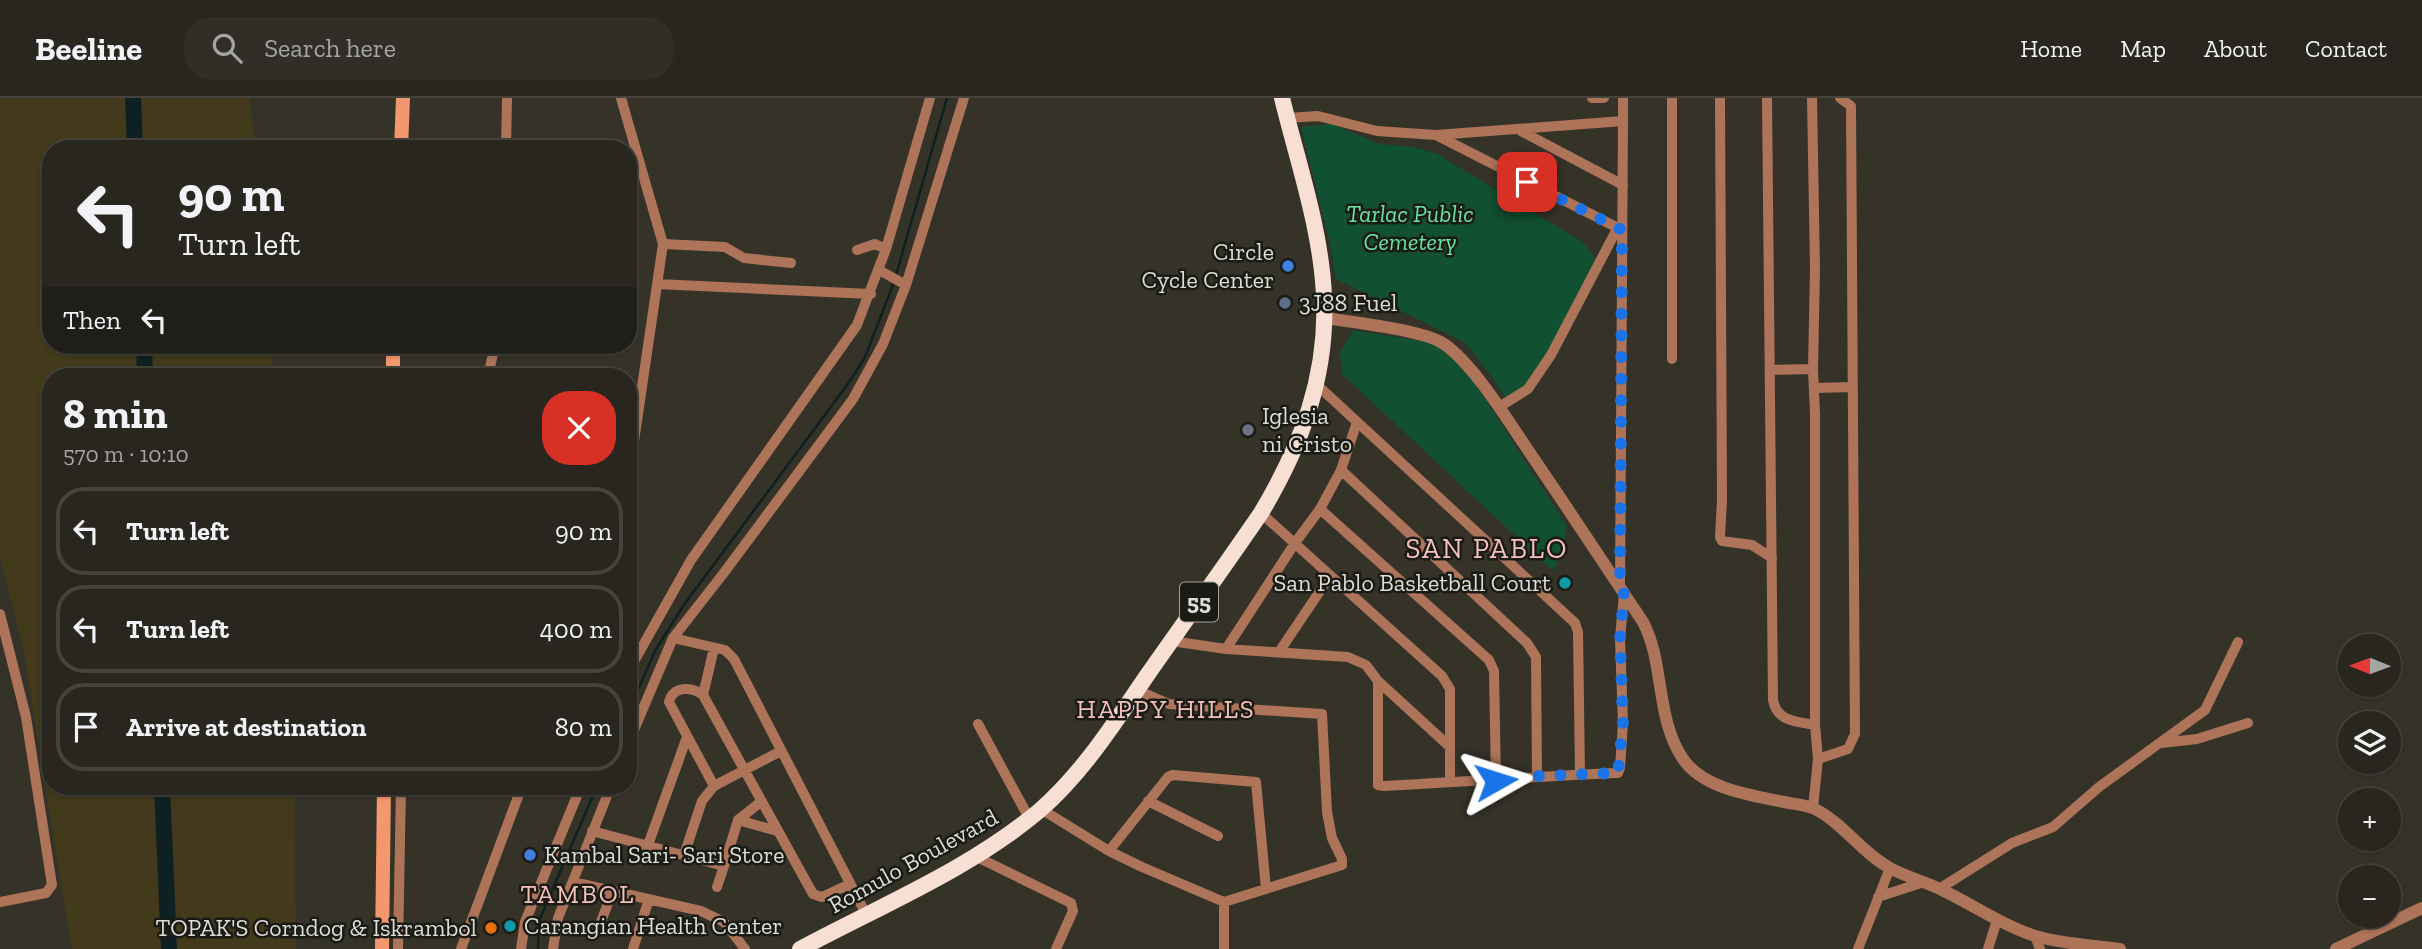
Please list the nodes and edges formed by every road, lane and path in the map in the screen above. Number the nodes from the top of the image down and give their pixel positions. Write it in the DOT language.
graph roads {
  1 [pos="403,98"];
  2 [pos="508,98"];
  3 [pos="621,98"];
  4 [pos="930,98"];
  5 [pos="964,98"];
  6 [pos="1282,98"];
  7 [pos="1592,98"];
  8 [pos="1604,98"];
  9 [pos="1623,98"];
  10 [pos="1672,98"];
  11 [pos="1720,98"];
  12 [pos="1768,98"];
  13 [pos="1812,98"];
  14 [pos="1840,98"];
  15 [pos="1287,118"];
  16 [pos="1623,121"];
  17 [pos="1520,130"];
  18 [pos="1436,135"];
  19 [pos="401,140"];
  20 [pos="506,140"];
  21 [pos="633,140"];
  22 [pos="637,154"];
  23 [pos="1623,185"];
  24 [pos="1619,230"];
  25 [pos="663,244"];
  26 [pos="886,249"];
  27 [pos="857,250"];
  28 [pos="792,263"];
  29 [pos="878,270"];
  30 [pos="657,284"];
  31 [pos="906,285"];
  32 [pos="871,294"];
  33 [pos="1325,318"];
  34 [pos="1672,359"];
  35 [pos="1813,369"];
  36 [pos="1770,370"];
  37 [pos="1316,384"];
  38 [pos="1852,387"];
  39 [pos="1814,388"];
  40 [pos="637,401"];
  41 [pos="1499,407"];
  42 [pos="1357,422"];
  43 [pos="1341,470"];
  44 [pos="1320,509"];
  45 [pos="1261,513"];
  46 [pos="1295,543"];
  47 [pos="1772,558"];
  48 [pos="1329,576"];
  49 [pos="1622,590"];
  50 [pos="0,614"];
  51 [pos="673,638"];
  52 [pos="1171,641"];
  53 [pos="2238,642"];
  54 [pos="714,648"];
  55 [pos="1226,649"];
  56 [pos="1279,652"];
  57 [pos="637,656"];
  58 [pos="1378,681"];
  59 [pos="1137,690"];
  60 [pos="703,695"];
  61 [pos="637,723"];
  62 [pos="2248,723"];
  63 [pos="978,724"];
  64 [pos="1815,725"];
  65 [pos="687,737"];
  66 [pos="2160,743"];
  67 [pos="1450,747"];
  68 [pos="781,751"];
  69 [pos="1818,760"];
  70 [pos="744,769"];
  71 [pos="1580,774"];
  72 [pos="1537,776"];
  73 [pos="1496,781"];
  74 [pos="1450,782"];
  75 [pos="714,786"];
  76 [pos="384,795"];
  77 [pos="401,795"];
  78 [pos="519,795"];
  79 [pos="577,795"];
  80 [pos="607,795"];
  81 [pos="762,802"];
  82 [pos="1148,802"];
  83 [pos="1813,808"];
  84 [pos="1035,814"];
  85 [pos="738,820"];
  86 [pos="592,831"];
  87 [pos="777,831"];
  88 [pos="1217,836"];
  89 [pos="648,845"];
  90 [pos="1109,851"];
  91 [pos="684,855"];
  92 [pos="975,856"];
  93 [pos="724,866"];
  94 [pos="1890,868"];
  95 [pos="573,881"];
  96 [pos="1924,882"];
  97 [pos="850,884"];
  98 [pos="717,887"];
  99 [pos="1940,888"];
  100 [pos="1266,889"];
  101 [pos="613,890"];
  102 [pos="1878,897"];
  103 [pos="649,899"];
  104 [pos="0,902"];
  105 [pos="1224,902"];
  106 [pos="2422,908"];
  107 [pos="866,914"];
  108 [pos="1997,920"];
  109 [pos="600,927"];
  110 [pos="2035,936"];
  111 [pos="382,949"];
  112 [pos="398,949"];
  113 [pos="461,949"];
  114 [pos="521,949"];
  115 [pos="553,949"];
  116 [pos="633,949"];
  117 [pos="745,949"];
  118 [pos="800,949"];
  119 [pos="1056,949"];
  120 [pos="1224,949"];
  121 [pos="1858,949"];
  122 [pos="1988,949"];
  123 [pos="2040,949"];
  124 [pos="2120,949"];
  125 [pos="2336,949"];
  1 -- 19 [label="main road"];
  2 -- 20 [label="street"];
  3 -- 21 [label="street"];
  4 -- 26 [label="street"];
  5 -- 31 [label="street"];
  6 -- 15 [label="highway, Romulo Boulevard / 55"];
  7 -- 8 [label="street"];
  9 -- 16 [label="street"];
  10 -- 34 [label="street"];
  11 -- 47 [label="street"];
  12 -- 36 [label="street"];
  13 -- 35 [label="street"];
  14 -- 38 [label="street"];
  15 -- 18 [label="street"];
  15 -- 33 [label="highway, Romulo Boulevard / 55"];
  16 -- 17 [label="street"];
  16 -- 23 [label="street"];
  17 -- 18 [label="street"];
  17 -- 23 [label="street"];
  18 -- 24 [label="street"];
  22 -- 25 [label="street"];
  23 -- 24 [label="street"];
  24 -- 41 [label="street"];
  24 -- 49 [label="street"];
  25 -- 28 [label="street"];
  25 -- 30 [label="street"];
  26 -- 27 [label="street"];
  26 -- 29 [label="street"];
  29 -- 31 [label="street"];
  29 -- 32 [label="street"];
  30 -- 32 [label="street"];
  30 -- 40 [label="street"];
  31 -- 51 [label="street"];
  32 -- 57 [label="street"];
  33 -- 37 [label="highway, Romulo Boulevard / 55"];
  33 -- 41 [label="street"];
  35 -- 36 [label="street"];
  35 -- 39 [label="street"];
  36 -- 47 [label="street"];
  37 -- 42 [label="street"];
  37 -- 45 [label="highway, Romulo Boulevard / 55"];
  38 -- 39 [label="street"];
  38 -- 69 [label="street"];
  39 -- 64 [label="street"];
  41 -- 49 [label="street"];
  42 -- 43 [label="street"];
  42 -- 71 [label="street"];
  43 -- 44 [label="street"];
  43 -- 72 [label="street"];
  44 -- 46 [label="street"];
  44 -- 73 [label="street"];
  45 -- 46 [label="street"];
  45 -- 52 [label="highway, Romulo Boulevard / 55"];
  46 -- 48 [label="street"];
  46 -- 55 [label="street"];
  47 -- 64 [label="street"];
  48 -- 56 [label="street"];
  48 -- 67 [label="street"];
  49 -- 71 [label="street"];
  49 -- 83 [label="street"];
  50 -- 104 [label="street"];
  51 -- 54 [label="street"];
  51 -- 61 [label="street"];
  52 -- 55 [label="street"];
  52 -- 59 [label="highway, Romulo Boulevard / 55"];
  53 -- 66 [label="street"];
  54 -- 60 [label="street"];
  54 -- 68 [label="street"];
  55 -- 56 [label="street"];
  56 -- 58 [label="street"];
  58 -- 67 [label="street"];
  58 -- 74 [label="street"];
  59 -- 84 [label="highway, Romulo Boulevard / 55"];
  59 -- 100 [label="street"];
  60 -- 65 [label="street"];
  60 -- 70 [label="street"];
  62 -- 66 [label="street"];
  63 -- 84 [label="street"];
  64 -- 69 [label="street"];
  65 -- 75 [label="street"];
  65 -- 89 [label="street"];
  66 -- 99 [label="street"];
  67 -- 74 [label="street"];
  68 -- 70 [label="street"];
  68 -- 97 [label="street"];
  69 -- 83 [label="street"];
  70 -- 75 [label="street"];
  70 -- 81 [label="street"];
  71 -- 72 [label="street"];
  72 -- 73 [label="street"];
  73 -- 74 [label="street"];
  75 -- 91 [label="street"];
  76 -- 111 [label="main road"];
  77 -- 112 [label="street"];
  78 -- 113 [label="street"];
  79 -- 114 [label="street"];
  80 -- 86 [label="street"];
  81 -- 85 [label="street"];
  81 -- 87 [label="street"];
  82 -- 88 [label="street"];
  82 -- 90 [label="street"];
  82 -- 100 [label="street"];
  83 -- 94 [label="street"];
  84 -- 90 [label="street"];
  84 -- 92 [label="highway, Romulo Boulevard / 55"];
  85 -- 87 [label="street"];
  85 -- 93 [label="street"];
  86 -- 89 [label="street"];
  86 -- 95 [label="street"];
  87 -- 97 [label="street"];
  89 -- 91 [label="street"];
  90 -- 105 [label="street"];
  91 -- 93 [label="street"];
  92 -- 107 [label="highway, Romulo Boulevard / 55"];
  92 -- 119 [label="street"];
  93 -- 98 [label="street"];
  94 -- 96 [label="street"];
  94 -- 102 [label="street"];
  95 -- 101 [label="street"];
  95 -- 115 [label="street"];
  96 -- 99 [label="street"];
  96 -- 102 [label="street"];
  97 -- 107 [label="street"];
  99 -- 108 [label="street"];
  100 -- 105 [label="street"];
  101 -- 103 [label="street"];
  101 -- 109 [label="street"];
  102 -- 121 [label="street"];
  103 -- 116 [label="street"];
  103 -- 117 [label="street"];
  105 -- 120 [label="street"];
  106 -- 125 [label="street"];
  107 -- 118 [label="highway, Romulo Boulevard / 55"];
  108 -- 110 [label="street"];
  108 -- 122 [label="street"];
  110 -- 123 [label="street"];
  110 -- 124 [label="street"];
}
